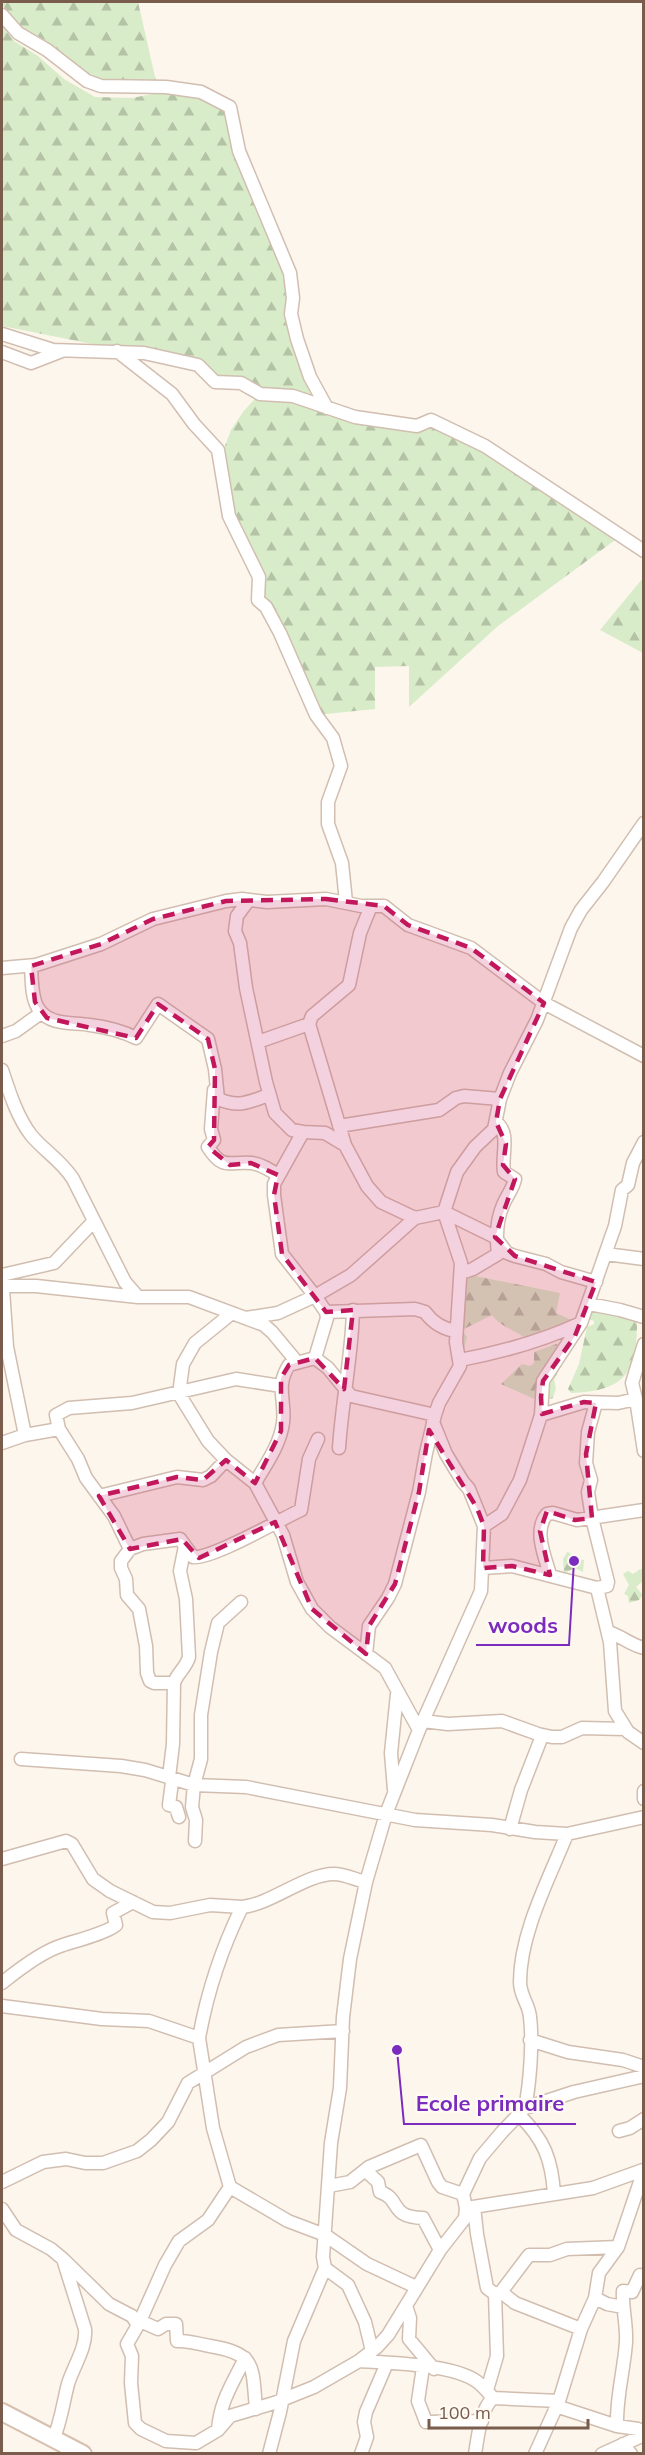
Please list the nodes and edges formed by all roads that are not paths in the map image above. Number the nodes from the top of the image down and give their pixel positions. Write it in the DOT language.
graph roads {
  1 [pos="2,15"];
  2 [pos="2,333"];
  3 [pos="64,350"];
  4 [pos="117,351"];
  5 [pos="2,352"];
  6 [pos="327,408"];
  7 [pos="644,551"];
  8 [pos="644,823"];
  9 [pos="248,901"];
  10 [pos="346,902"];
  11 [pos="372,906"];
  12 [pos="31,966"];
  13 [pos="2,968"];
  14 [pos="544,1003"];
  15 [pos="41,1012"];
  16 [pos="309,1024"];
  17 [pos="2,1036"];
  18 [pos="258,1042"];
  19 [pos="644,1056"];
  20 [pos="215,1069"];
  21 [pos="2,1070"];
  22 [pos="269,1095"];
  23 [pos="500,1100"];
  24 [pos="496,1122"];
  25 [pos="339,1126"];
  26 [pos="303,1132"];
  27 [pos="644,1142"];
  28 [pos="345,1145"];
  29 [pos="278,1175"];
  30 [pos="444,1212"];
  31 [pos="415,1218"];
  32 [pos="94,1221"];
  33 [pos="495,1237"];
  34 [pos="606,1254"];
  35 [pos="644,1259"];
  36 [pos="460,1273"];
  37 [pos="2,1279"];
  38 [pos="596,1282"];
  39 [pos="315,1296"];
  40 [pos="138,1297"];
  41 [pos="589,1304"];
  42 [pos="352,1310"];
  43 [pos="326,1312"];
  44 [pos="232,1313"];
  45 [pos="644,1317"];
  46 [pos="245,1318"];
  47 [pos="581,1323"];
  48 [pos="456,1331"];
  49 [pos="644,1344"];
  50 [pos="315,1358"];
  51 [pos="460,1360"];
  52 [pos="297,1362"];
  53 [pos="281,1386"];
  54 [pos="344,1390"];
  55 [pos="179,1394"];
  56 [pos="636,1399"];
  57 [pos="596,1403"];
  58 [pos="541,1415"];
  59 [pos="434,1418"];
  60 [pos="59,1429"];
  61 [pos="25,1435"];
  62 [pos="318,1438"];
  63 [pos="2,1443"];
  64 [pos="339,1448"];
  65 [pos="644,1451"];
  66 [pos="226,1460"];
  67 [pos="255,1483"];
  68 [pos="99,1496"];
  69 [pos="644,1510"];
  70 [pos="591,1518"];
  71 [pos="275,1522"];
  72 [pos="484,1526"];
  73 [pos="185,1546"];
  74 [pos="130,1549"];
  75 [pos="483,1568"];
  76 [pos="550,1575"];
  77 [pos="597,1588"];
  78 [pos="241,1602"];
  79 [pos="608,1632"];
  80 [pos="644,1648"];
  81 [pos="366,1654"];
  82 [pos="174,1683"];
  83 [pos="398,1692"];
  84 [pos="421,1726"];
  85 [pos="625,1729"];
  86 [pos="542,1736"];
  87 [pos="643,1742"];
  88 [pos="21,1759"];
  89 [pos="169,1777"];
  90 [pos="194,1785"];
  91 [pos="644,1791"];
  92 [pos="394,1793"];
  93 [pos="644,1799"];
  94 [pos="642,1813"];
  95 [pos="386,1814"];
  96 [pos="179,1817"];
  97 [pos="510,1829"];
  98 [pos="567,1834"];
  99 [pos="195,1841"];
  100 [pos="2,1859"];
  101 [pos="366,1882"];
  102 [pos="133,1902"];
  103 [pos="242,1907"];
  104 [pos="2,1983"];
  105 [pos="2,2006"];
  106 [pos="344,2031"];
  107 [pos="199,2038"];
  108 [pos="530,2040"];
  109 [pos="644,2067"];
  110 [pos="204,2072"];
  111 [pos="644,2076"];
  112 [pos="522,2111"];
  113 [pos="644,2119"];
  114 [pos="619,2132"];
  115 [pos="365,2170"];
  116 [pos="644,2170"];
  117 [pos="2,2182"];
  118 [pos="329,2186"];
  119 [pos="230,2187"];
  120 [pos="463,2194"];
  121 [pos="554,2194"];
  122 [pos="470,2208"];
  123 [pos="2,2209"];
  124 [pos="325,2235"];
  125 [pos="618,2247"];
  126 [pos="440,2250"];
  127 [pos="63,2259"];
  128 [pos="325,2268"];
  129 [pos="640,2275"];
  130 [pos="416,2287"];
  131 [pos="498,2293"];
  132 [pos="595,2298"];
  133 [pos="406,2306"];
  134 [pos="623,2307"];
  135 [pos="139,2323"];
  136 [pos="581,2329"];
  137 [pos="372,2351"];
  138 [pos="245,2358"];
  139 [pos="359,2361"];
  140 [pos="387,2363"];
  141 [pos="428,2368"];
  142 [pos="490,2394"];
  143 [pos="282,2398"];
  144 [pos="558,2404"];
  145 [pos="256,2409"];
  146 [pos="2,2412"];
  147 [pos="482,2421"];
  148 [pos="617,2426"];
  149 [pos="218,2430"];
  150 [pos="644,2434"];
  151 [pos="53,2440"];
  152 [pos="627,2449"];
  153 [pos="80,2453"];
  154 [pos="269,2454"];
  155 [pos="361,2454"];
  156 [pos="475,2454"];
  157 [pos="535,2454"];
  158 [pos="602,2454"];
  1 -- 6 [label="street"];
  2 -- 3 [label="street"];
  3 -- 4 [label="street"];
  3 -- 5 [label="street"];
  4 -- 6 [label="street"];
  4 -- 10 [label="street"];
  6 -- 7 [label="street"];
  8 -- 14 [label="street"];
  9 -- 10 [label="street"];
  9 -- 12 [label="street"];
  9 -- 18 [label="street"];
  10 -- 11 [label="street"];
  11 -- 14 [label="street"];
  11 -- 16 [label="street"];
  12 -- 13 [label="street"];
  12 -- 15 [label="street"];
  14 -- 19 [label="street"];
  14 -- 23 [label="street"];
  15 -- 17 [label="street"];
  15 -- 20 [label="street"];
  16 -- 18 [label="street"];
  16 -- 25 [label="street"];
  18 -- 22 [label="street"];
  20 -- 22 [label="street"];
  20 -- 29 [label="street"];
  21 -- 32 [label="street"];
  22 -- 26 [label="street"];
  23 -- 24 [label="street"];
  23 -- 25 [label="street"];
  24 -- 30 [label="street"];
  24 -- 33 [label="street"];
  25 -- 28 [label="street"];
  26 -- 28 [label="street"];
  26 -- 29 [label="street"];
  27 -- 34 [label="street"];
  28 -- 31 [label="street"];
  29 -- 39 [label="street"];
  30 -- 31 [label="street"];
  30 -- 33 [label="street"];
  30 -- 36 [label="street"];
  31 -- 39 [label="street"];
  32 -- 37 [label="street"];
  32 -- 40 [label="street"];
  33 -- 36 [label="street"];
  33 -- 38 [label="street"];
  34 -- 35 [label="street"];
  34 -- 38 [label="street"];
  36 -- 48 [label="street"];
  37 -- 40 [label="street"];
  37 -- 61 [label="street"];
  38 -- 41 [label="street"];
  39 -- 43 [label="street"];
  39 -- 46 [label="street"];
  40 -- 44 [label="street"];
  41 -- 45 [label="street"];
  41 -- 47 [label="street"];
  42 -- 43 [label="street"];
  42 -- 48 [label="street"];
  42 -- 54 [label="street"];
  43 -- 50 [label="street"];
  44 -- 46 [label="street"];
  44 -- 55 [label="street"];
  46 -- 52 [label="street"];
  47 -- 51 [label="street"];
  47 -- 58 [label="street"];
  48 -- 51 [label="street"];
  49 -- 56 [label="street"];
  50 -- 52 [label="street"];
  50 -- 54 [label="street"];
  51 -- 59 [label="street"];
  52 -- 53 [label="street"];
  53 -- 55 [label="street"];
  53 -- 67 [label="street"];
  54 -- 59 [label="street"];
  54 -- 64 [label="street"];
  55 -- 60 [label="street"];
  55 -- 66 [label="street"];
  56 -- 57 [label="street"];
  56 -- 65 [label="street"];
  57 -- 58 [label="street"];
  57 -- 70 [label="street"];
  58 -- 72 [label="street"];
  59 -- 72 [label="street"];
  59 -- 81 [label="street"];
  60 -- 61 [label="street"];
  60 -- 68 [label="street"];
  61 -- 63 [label="street"];
  62 -- 71 [label="street"];
  66 -- 67 [label="street"];
  66 -- 68 [label="street"];
  67 -- 71 [label="street"];
  68 -- 74 [label="street"];
  69 -- 70 [label="street"];
  70 -- 76 [label="street"];
  70 -- 77 [label="street"];
  71 -- 73 [label="street"];
  71 -- 81 [label="street"];
  72 -- 75 [label="street"];
  73 -- 74 [label="street"];
  73 -- 82 [label="street"];
  74 -- 82 [label="street"];
  75 -- 76 [label="street"];
  75 -- 84 [label="street"];
  76 -- 77 [label="street"];
  77 -- 79 [label="street"];
  78 -- 90 [label="street"];
  79 -- 80 [label="street"];
  79 -- 85 [label="street"];
  81 -- 83 [label="street"];
  82 -- 89 [label="street"];
  83 -- 84 [label="street"];
  83 -- 92 [label="street"];
  84 -- 86 [label="street"];
  84 -- 92 [label="street"];
  85 -- 86 [label="street"];
  85 -- 87 [label="street"];
  86 -- 97 [label="street"];
  88 -- 89 [label="street"];
  89 -- 90 [label="street"];
  89 -- 96 [label="street"];
  90 -- 95 [label="street"];
  90 -- 99 [label="street"];
  91 -- 93 [label="street"];
  92 -- 95 [label="street"];
  94 -- 98 [label="street"];
  95 -- 97 [label="street"];
  95 -- 101 [label="street"];
  97 -- 98 [label="street"];
  98 -- 108 [label="street"];
  100 -- 102 [label="street"];
  101 -- 103 [label="street"];
  101 -- 106 [label="street"];
  102 -- 103 [label="street"];
  102 -- 104 [label="street"];
  103 -- 107 [label="street"];
  105 -- 107 [label="street"];
  106 -- 110 [label="street"];
  106 -- 118 [label="street"];
  107 -- 110 [label="street"];
  108 -- 109 [label="street"];
  108 -- 112 [label="street"];
  110 -- 117 [label="street"];
  110 -- 119 [label="street"];
  111 -- 112 [label="street"];
  112 -- 120 [label="street"];
  112 -- 121 [label="street"];
  113 -- 114 [label="street"];
  115 -- 118 [label="street"];
  115 -- 120 [label="street"];
  115 -- 126 [label="street"];
  116 -- 121 [label="street"];
  116 -- 125 [label="street"];
  118 -- 124 [label="street"];
  119 -- 124 [label="street"];
  119 -- 135 [label="street"];
  120 -- 122 [label="street"];
  121 -- 122 [label="street"];
  122 -- 126 [label="street"];
  122 -- 131 [label="street"];
  123 -- 127 [label="street"];
  124 -- 128 [label="street"];
  124 -- 130 [label="street"];
  125 -- 131 [label="street"];
  125 -- 132 [label="street"];
  126 -- 130 [label="street"];
  127 -- 135 [label="street"];
  127 -- 151 [label="street"];
  128 -- 137 [label="street"];
  128 -- 143 [label="street"];
  129 -- 134 [label="street"];
  130 -- 133 [label="street"];
  131 -- 136 [label="street"];
  131 -- 142 [label="street"];
  132 -- 134 [label="street"];
  132 -- 136 [label="street"];
  133 -- 137 [label="street"];
  133 -- 141 [label="street"];
  134 -- 148 [label="street"];
  135 -- 138 [label="street"];
  135 -- 149 [label="street"];
  136 -- 144 [label="street"];
  137 -- 139 [label="street"];
  138 -- 145 [label="street"];
  138 -- 149 [label="street"];
  139 -- 140 [label="street"];
  139 -- 143 [label="street"];
  140 -- 141 [label="street"];
  140 -- 155 [label="street"];
  141 -- 142 [label="street"];
  141 -- 147 [label="street"];
  142 -- 144 [label="street"];
  142 -- 147 [label="street"];
  143 -- 145 [label="street"];
  143 -- 154 [label="street"];
  144 -- 148 [label="street"];
  144 -- 157 [label="street"];
  145 -- 149 [label="street"];
  146 -- 151 [label="street"];
  147 -- 156 [label="street"];
  148 -- 150 [label="street"];
  150 -- 152 [label="street"];
  151 -- 153 [label="street"];
  152 -- 158 [label="street"];
}
